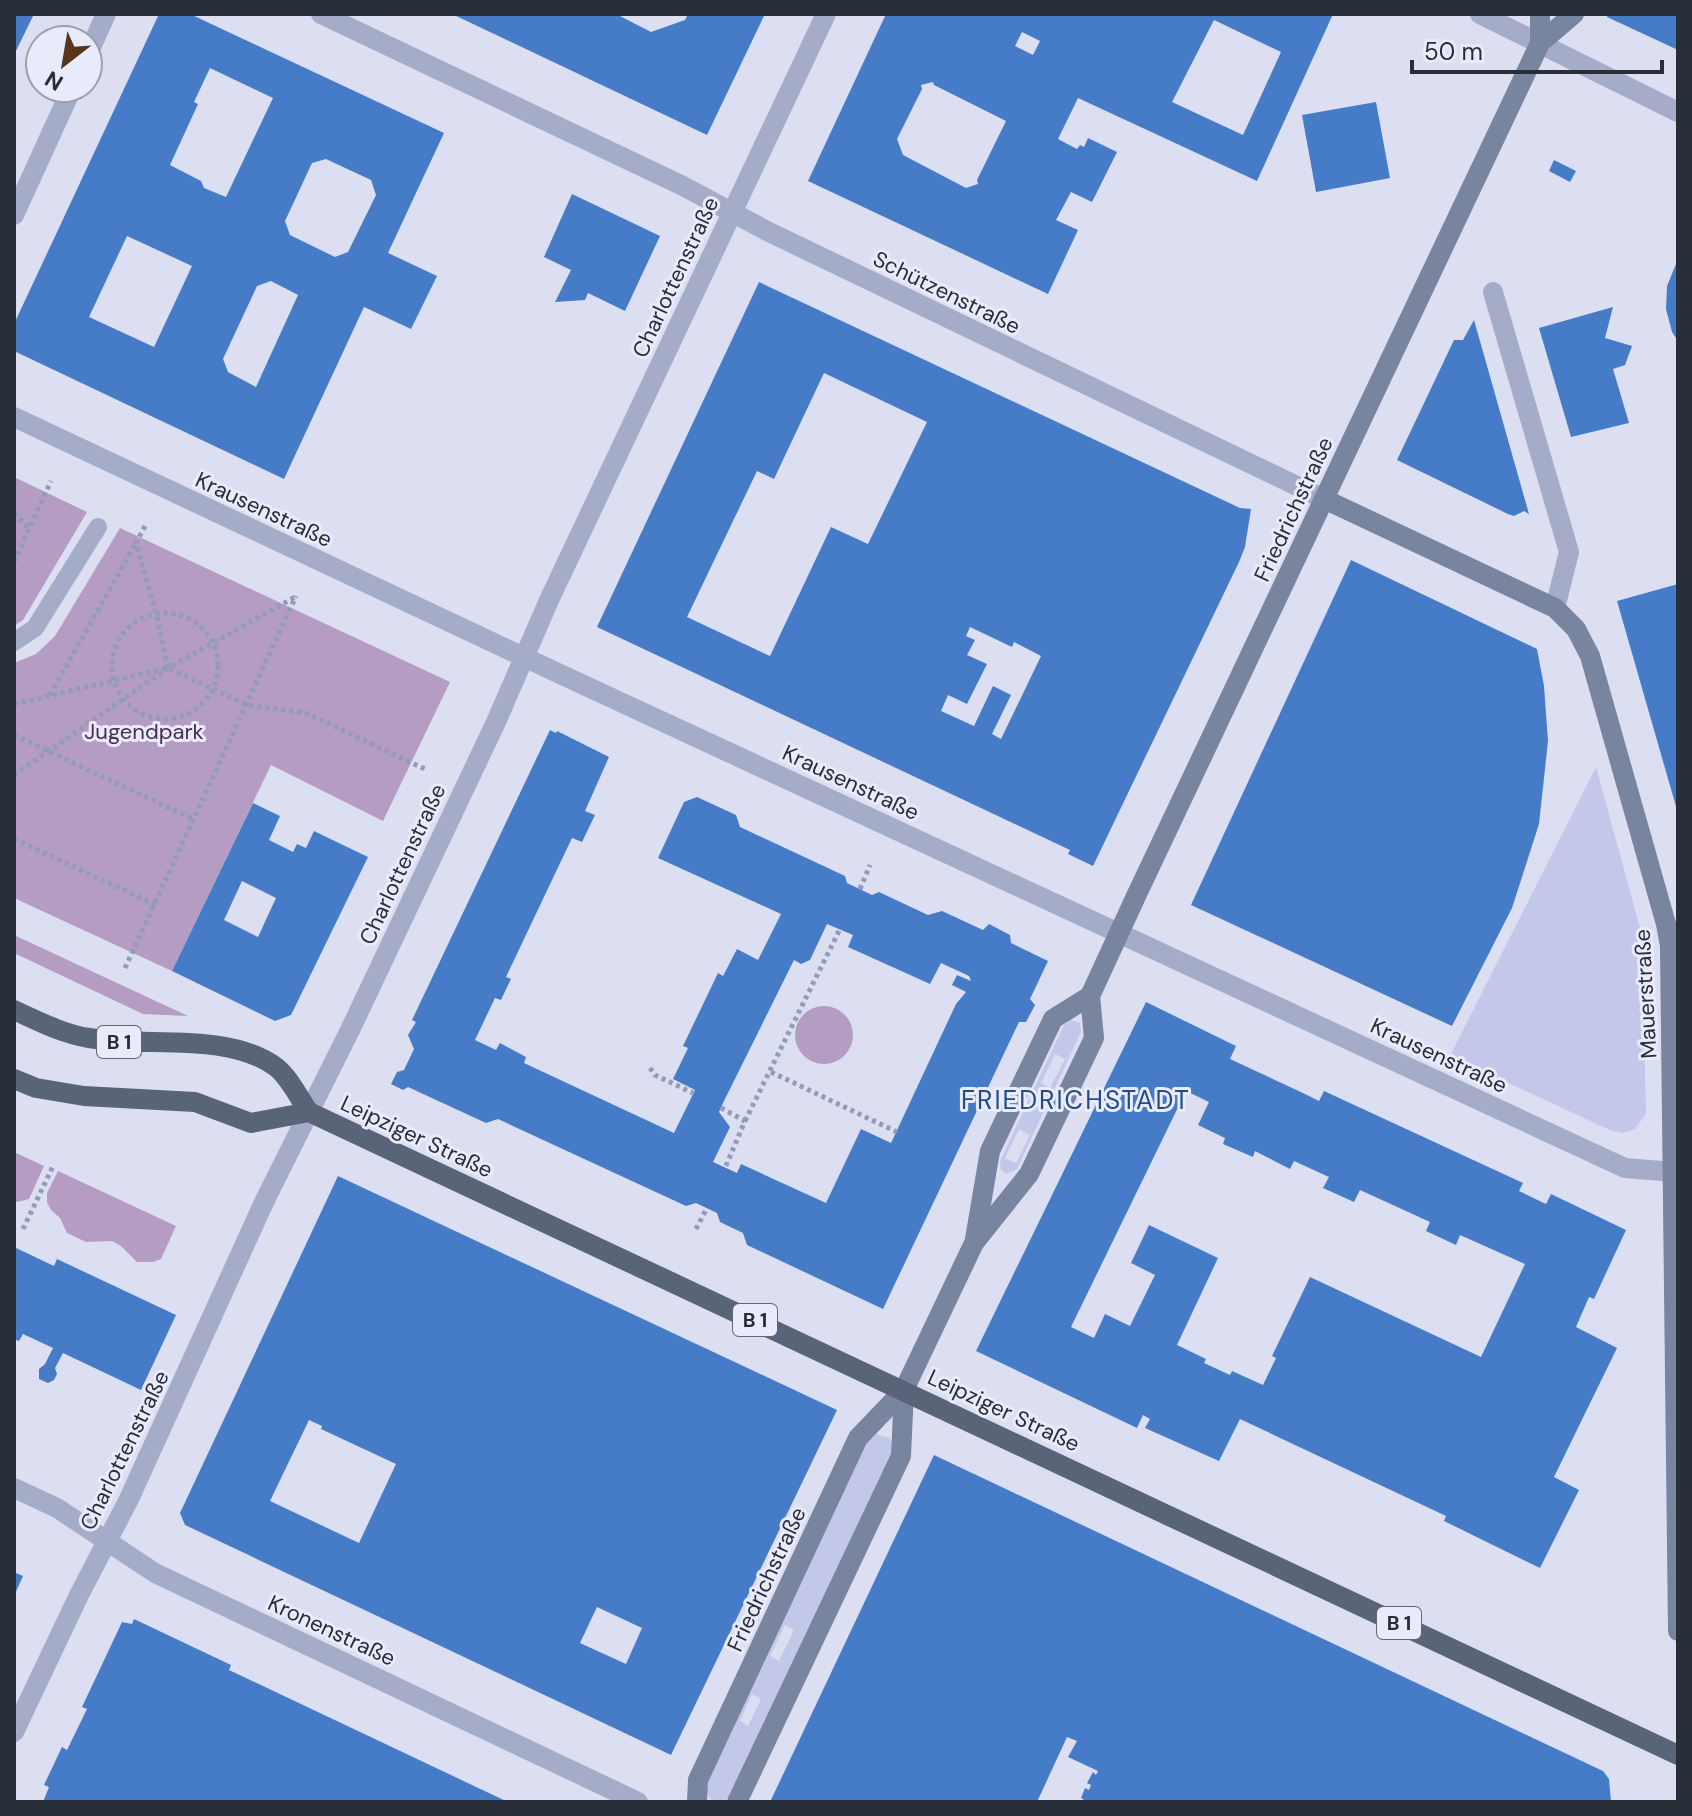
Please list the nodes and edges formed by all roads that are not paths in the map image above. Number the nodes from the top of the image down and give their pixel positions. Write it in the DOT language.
graph roads {
  1 [pos="321,14"];
  2 [pos="826,14"];
  3 [pos="1480,14"];
  4 [pos="1540,14"];
  5 [pos="1574,14"];
  6 [pos="1540,43"];
  7 [pos="65,104"];
  8 [pos="1678,112"];
  9 [pos="733,211"];
  10 [pos="14,215"];
  11 [pos="1493,292"];
  12 [pos="14,417"];
  13 [pos="1324,499"];
  14 [pos="98,527"];
  15 [pos="1555,608"];
  16 [pos="14,642"];
  17 [pos="524,657"];
  18 [pos="1119,933"];
  19 [pos="1090,996"];
  20 [pos="14,1010"];
  21 [pos="14,1079"];
  22 [pos="309,1112"];
  23 [pos="1674,1172"];
  24 [pos="974,1243"];
  25 [pos="904,1390"];
  26 [pos="14,1488"];
  27 [pos="107,1541"];
  28 [pos="1678,1631"];
  29 [pos="14,1732"];
  30 [pos="1678,1755"];
  31 [pos="638,1802"];
  32 [pos="697,1802"];
  33 [pos="737,1802"];
  1 -- 9 [label="street, Schützenstraße"];
  2 -- 9 [label="street, Charlottenstraße"];
  3 -- 6 [label="street"];
  4 -- 6 [label="street, Friedrichstraße"];
  5 -- 6 [label="street, Friedrichstraße"];
  6 -- 8 [label="street"];
  6 -- 13 [label="street, Friedrichstraße"];
  7 -- 10 [label="street"];
  9 -- 13 [label="street, Schützenstraße"];
  9 -- 17 [label="street, Charlottenstraße"];
  11 -- 15 [label="street"];
  12 -- 17 [label="street, Krausenstraße"];
  13 -- 15 [label="street, Schützenstraße"];
  13 -- 18 [label="street, Friedrichstraße"];
  14 -- 16 [label="lane"];
  15 -- 23 [label="street, Mauerstraße"];
  17 -- 18 [label="street, Krausenstraße"];
  17 -- 22 [label="street, Charlottenstraße"];
  18 -- 19 [label="street, Friedrichstraße"];
  18 -- 23 [label="street, Krausenstraße"];
  19 -- 24 [label="street, Friedrichstraße"];
  19 -- 24 [label="street, Friedrichstraße"];
  20 -- 22 [label="main road, Leipziger Straße / B 1"];
  21 -- 22 [label="main road, Leipziger Straße"];
  22 -- 25 [label="main road, Leipziger Straße / B 1"];
  22 -- 27 [label="street, Charlottenstraße"];
  23 -- 28 [label="street, Mauerstraße"];
  24 -- 25 [label="street, Friedrichstraße"];
  25 -- 30 [label="main road, Leipziger Straße / B 1"];
  25 -- 32 [label="street, Friedrichstraße"];
  25 -- 33 [label="street, Friedrichstraße"];
  26 -- 27 [label="street, Kronenstraße"];
  27 -- 29 [label="street, Charlottenstraße"];
  27 -- 31 [label="street, Kronenstraße"];
}
